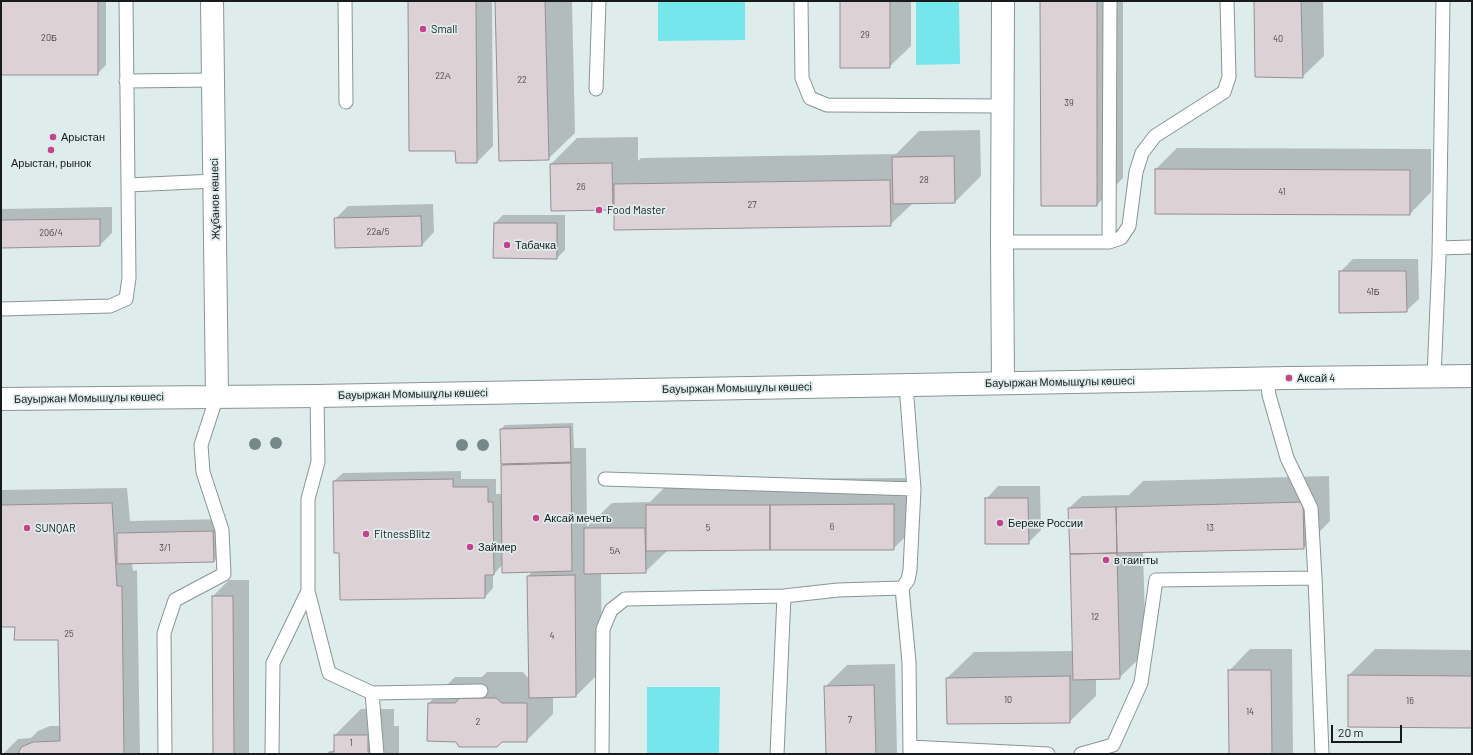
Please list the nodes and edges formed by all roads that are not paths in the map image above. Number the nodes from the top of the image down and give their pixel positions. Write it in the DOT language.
graph roads {
  1 [pos="126,1"];
  2 [pos="212,1"];
  3 [pos="344,1"];
  4 [pos="599,1"];
  5 [pos="801,1"];
  6 [pos="1003,1"];
  7 [pos="1110,1"];
  8 [pos="1227,1"];
  9 [pos="1443,1"];
  10 [pos="213,80"];
  11 [pos="126,82"];
  12 [pos="596,89"];
  13 [pos="346,102"];
  14 [pos="1004,106"];
  15 [pos="215,181"];
  16 [pos="128,185"];
  17 [pos="1002,242"];
  18 [pos="1109,242"];
  19 [pos="1472,247"];
  20 [pos="1439,248"];
  21 [pos="1,309"];
  22 [pos="1472,376"];
  23 [pos="1434,377"];
  24 [pos="1267,378"];
  25 [pos="1003,383"];
  26 [pos="906,385"];
  27 [pos="217,396"];
  28 [pos="317,396"];
  29 [pos="1,399"];
  30 [pos="605,479"];
  31 [pos="914,489"];
  32 [pos="1315,578"];
  33 [pos="902,588"];
  34 [pos="308,591"];
  35 [pos="784,596"];
  36 [pos="481,690"];
  37 [pos="372,693"];
  38 [pos="910,750"];
  39 [pos="165,754"];
  40 [pos="272,754"];
  41 [pos="377,754"];
  42 [pos="602,754"];
  43 [pos="777,754"];
  44 [pos="1048,754"];
  45 [pos="1081,754"];
  46 [pos="1322,754"];
  1 -- 11 [label="lane"];
  2 -- 10 [label="main road, Жұбанов көшесі"];
  3 -- 13 [label="lane"];
  4 -- 12 [label="lane"];
  5 -- 14 [label="lane"];
  6 -- 14 [label="main road"];
  7 -- 18 [label="lane"];
  8 -- 18 [label="lane"];
  9 -- 20 [label="lane"];
  10 -- 11 [label="lane"];
  10 -- 15 [label="main road, Жұбанов көшесі"];
  11 -- 16 [label="lane"];
  14 -- 17 [label="main road"];
  15 -- 16 [label="lane"];
  15 -- 27 [label="main road, Жұбанов көшесі"];
  16 -- 21 [label="lane"];
  17 -- 18 [label="lane"];
  17 -- 25 [label="main road"];
  19 -- 20 [label="lane"];
  20 -- 23 [label="lane"];
  22 -- 23 [label="main road, Бауыржан Момышұлы көшесі"];
  23 -- 24 [label="main road, Бауыржан Момышұлы көшесі"];
  24 -- 25 [label="main road, Бауыржан Момышұлы көшесі"];
  24 -- 32 [label="lane"];
  25 -- 26 [label="main road, Бауыржан Момышұлы көшесі"];
  26 -- 28 [label="main road, Бауыржан Момышұлы көшесі"];
  26 -- 31 [label="lane"];
  27 -- 28 [label="main road, Бауыржан Момышұлы көшесі"];
  27 -- 29 [label="main road, Бауыржан Момышұлы көшесі"];
  27 -- 39 [label="lane"];
  28 -- 34 [label="lane"];
  30 -- 31 [label="lane"];
  31 -- 33 [label="lane"];
  32 -- 45 [label="lane"];
  32 -- 46 [label="lane"];
  33 -- 35 [label="lane"];
  33 -- 38 [label="lane"];
  34 -- 37 [label="lane"];
  34 -- 40 [label="lane"];
  35 -- 42 [label="lane"];
  35 -- 43 [label="lane"];
  36 -- 37 [label="lane"];
  37 -- 41 [label="lane"];
  38 -- 44 [label="lane"];
}
